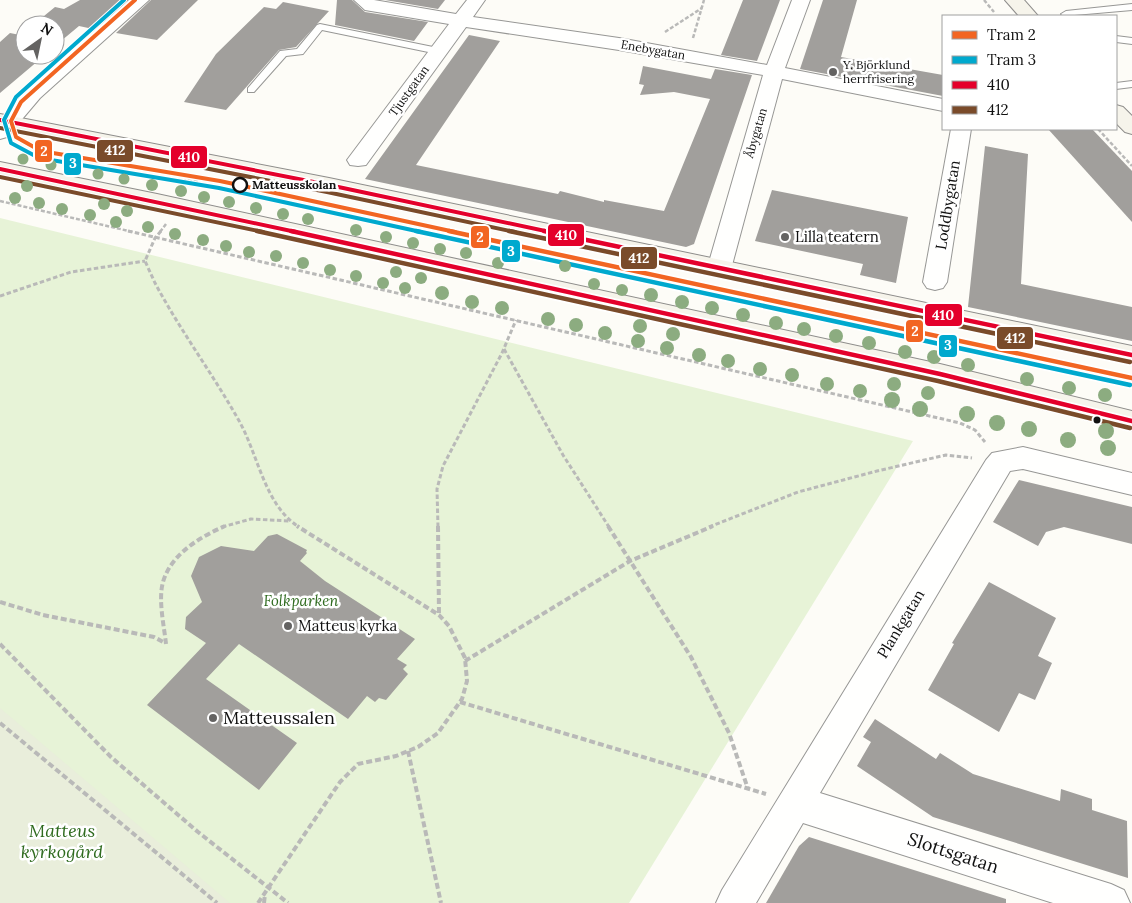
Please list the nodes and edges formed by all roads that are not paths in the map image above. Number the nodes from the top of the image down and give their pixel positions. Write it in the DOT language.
graph roads {
  1 [pos="140,0"];
  2 [pos="363,0"];
  3 [pos="476,0"];
  4 [pos="801,0"];
  5 [pos="1014,0"];
  6 [pos="1132,8"];
  7 [pos="1028,15"];
  8 [pos="1067,15"];
  9 [pos="459,22"];
  10 [pos="1117,39"];
  11 [pos="1132,41"];
  12 [pos="438,51"];
  13 [pos="774,71"];
  14 [pos="1132,84"];
  15 [pos="1117,86"];
  16 [pos="251,90"];
  17 [pos="942,105"];
  18 [pos="1117,112"];
  19 [pos="3,121"];
  20 [pos="1132,128"];
  21 [pos="961,130"];
  22 [pos="358,160"];
  23 [pos="0,169"];
  24 [pos="719,269"];
  25 [pos="935,282"];
  26 [pos="1132,355"];
  27 [pos="1061,402"];
  28 [pos="1132,413"];
  29 [pos="1132,421"];
  30 [pos="1132,484"];
  31 [pos="796,803"];
  32 [pos="735,903"];
  33 [pos="1111,903"];
  1 -- 19 [label="street"];
  2 -- 9 [label="street, Enebygatan"];
  3 -- 9 [label="street, Tjustgatan"];
  4 -- 13 [label="street, Åbygatan"];
  5 -- 7 [label="main road"];
  6 -- 8 [label="lane"];
  9 -- 12 [label="street, Tjustgatan"];
  9 -- 13 [label="street, Enebygatan"];
  10 -- 11 [label="lane"];
  12 -- 16 [label="lane"];
  12 -- 22 [label="street, Tjustgatan"];
  13 -- 17 [label="street, Enebygatan"];
  13 -- 24 [label="street, Åbygatan"];
  14 -- 15 [label="lane"];
  18 -- 20 [label="main road"];
  19 -- 24 [label="main road"];
  21 -- 25 [label="street, Loddbygatan"];
  23 -- 27 [label="main road"];
  24 -- 26 [label="main road"];
  27 -- 28 [label="main road"];
  27 -- 29 [label="main road"];
  30 -- 31 [label="street, Plankgatan"];
  31 -- 32 [label="street, Plankgatan"];
  31 -- 33 [label="street, Slottsgatan"];
}
